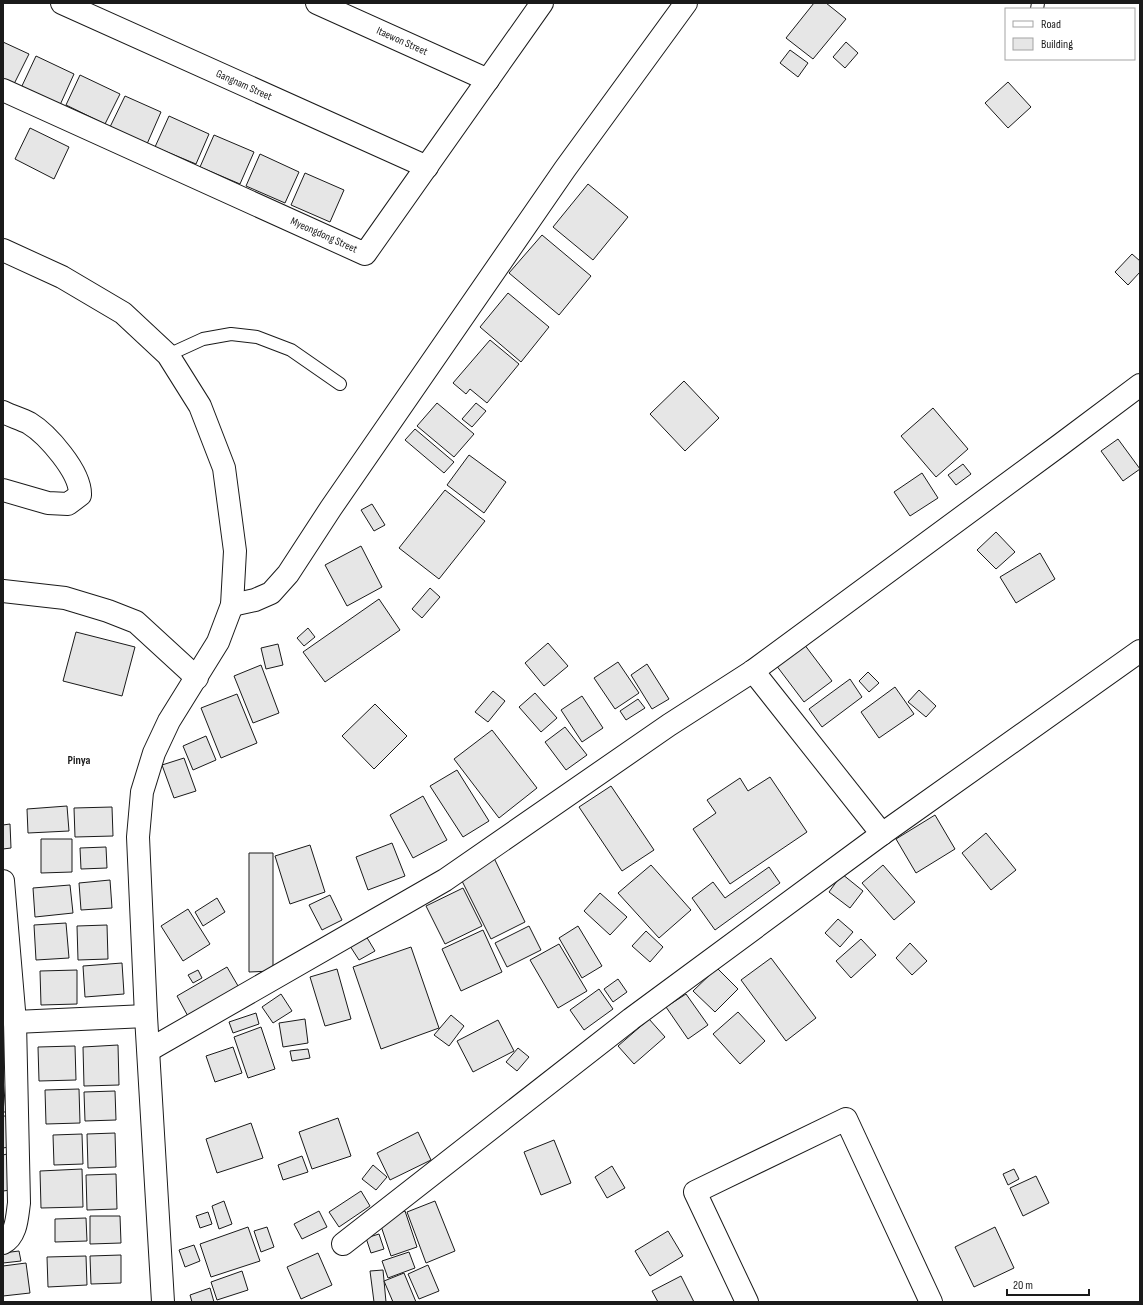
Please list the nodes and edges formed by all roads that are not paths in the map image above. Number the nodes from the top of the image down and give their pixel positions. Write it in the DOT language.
graph roads {
  1 [pos="62,3"];
  2 [pos="317,3"];
  3 [pos="542,3"];
  4 [pos="686,3"];
  5 [pos="488,80"];
  6 [pos="3,90"];
  7 [pos="427,167"];
  8 [pos="3,250"];
  9 [pos="168,355"];
  10 [pos="340,384"];
  11 [pos="1140,385"];
  12 [pos="3,412"];
  13 [pos="3,490"];
  14 [pos="3,591"];
  15 [pos="232,605"];
  16 [pos="1140,651"];
  17 [pos="753,670"];
  18 [pos="197,678"];
  19 [pos="882,834"];
  20 [pos="3,881"];
  21 [pos="146,1016"];
  22 [pos="15,1022"];
  23 [pos="149,1050"];
  24 [pos="3,1243"];
  25 [pos="343,1244"];
  26 [pos="163,1302"];
  27 [pos="747,1302"];
  28 [pos="931,1302"];
  1 -- 7 [label="street, Gangnam Street"];
  2 -- 5 [label="street, Itaewon Street"];
  3 -- 5 [label="street, Myeongdong Street"];
  4 -- 15 [label="street"];
  5 -- 7 [label="street, Myeongdong Street"];
  6 -- 7 [label="street, Myeongdong Street"];
  8 -- 9 [label="street"];
  9 -- 10 [label="lane"];
  9 -- 15 [label="street"];
  11 -- 17 [label="street"];
  12 -- 13 [label="street"];
  14 -- 18 [label="street"];
  15 -- 18 [label="street"];
  16 -- 19 [label="street"];
  17 -- 19 [label="street"];
  17 -- 23 [label="street"];
  18 -- 21 [label="street"];
  19 -- 25 [label="street"];
  20 -- 22 [label="street"];
  21 -- 22 [label="street"];
  21 -- 23 [label="street"];
  22 -- 24 [label="street"];
  23 -- 26 [label="street"];
  27 -- 28 [label="street"];
}
